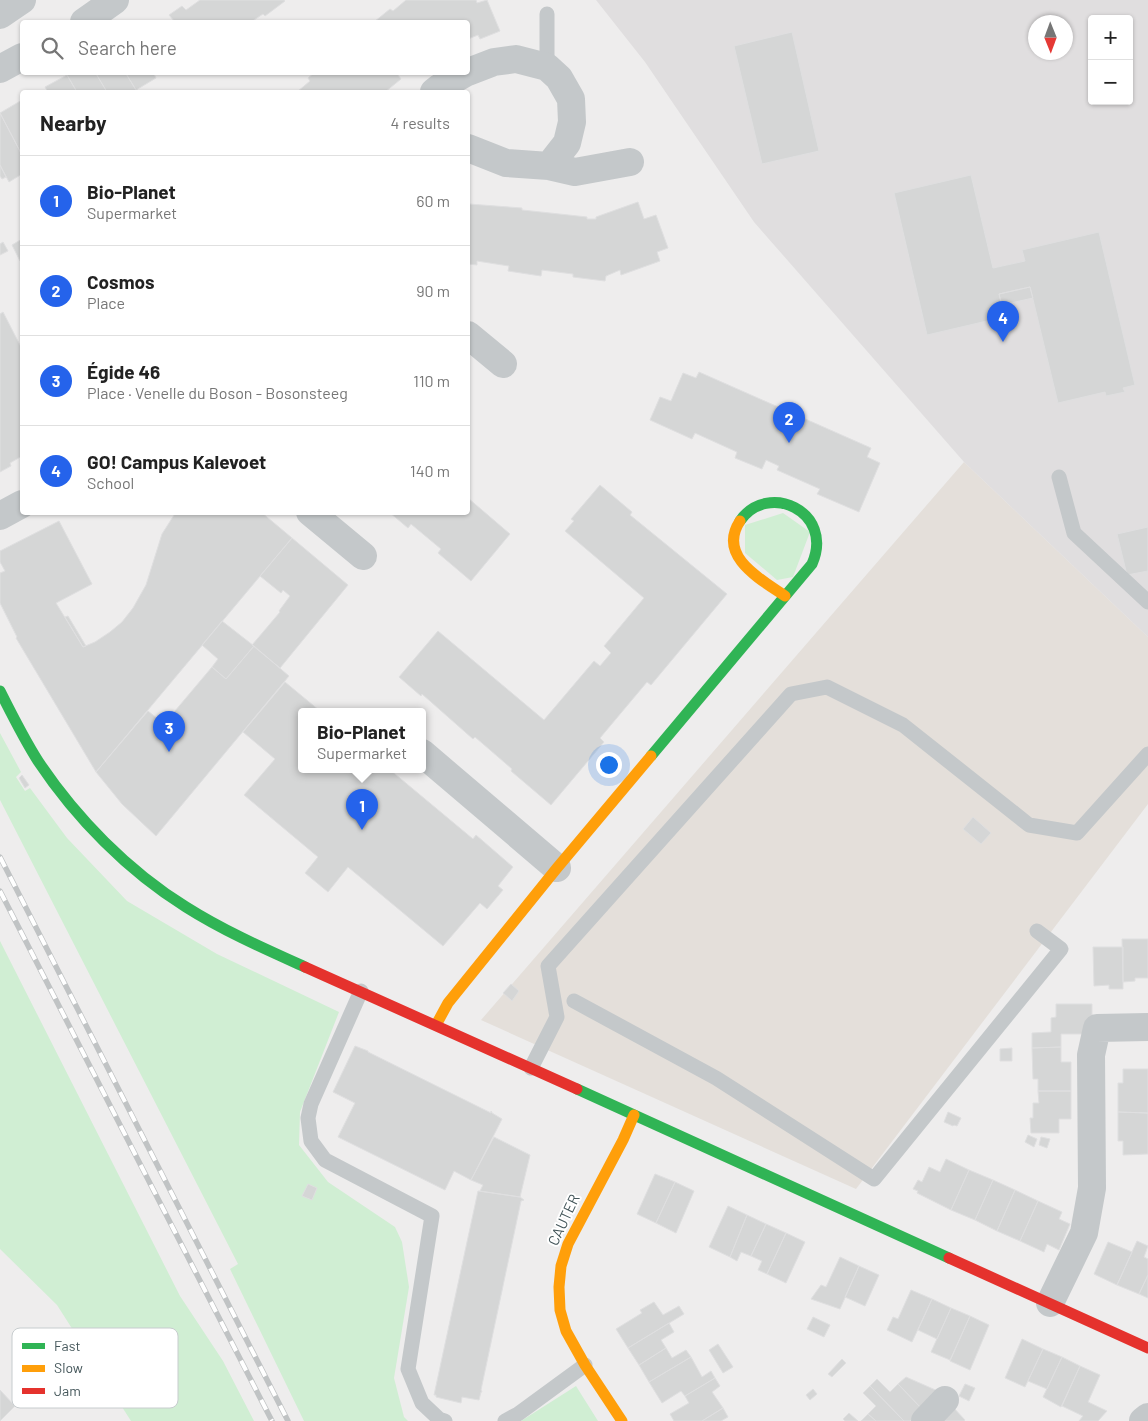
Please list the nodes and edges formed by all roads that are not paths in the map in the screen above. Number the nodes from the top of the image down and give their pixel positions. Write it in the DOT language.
graph roads {
  1 [pos="22,0"];
  2 [pos="115,0"];
  3 [pos="547,14"];
  4 [pos="0,15"];
  5 [pos="87,20"];
  6 [pos="20,59"];
  7 [pos="547,67"];
  8 [pos="0,68"];
  9 [pos="470,71"];
  10 [pos="462,75"];
  11 [pos="436,90"];
  12 [pos="470,149"];
  13 [pos="630,162"];
  14 [pos="550,166"];
  15 [pos="470,337"];
  16 [pos="502,364"];
  17 [pos="1059,477"];
  18 [pos="20,505"];
  19 [pos="314,515"];
  20 [pos="0,516"];
  21 [pos="363,556"];
  22 [pos="785,596"];
  23 [pos="1148,602"];
  24 [pos="0,691"];
  25 [pos="1148,754"];
  26 [pos="426,757"];
  27 [pos="557,868"];
  28 [pos="1038,931"];
  29 [pos="361,991"];
  30 [pos="574,1002"];
  31 [pos="436,1025"];
  32 [pos="1148,1027"];
  33 [pos="531,1068"];
  34 [pos="634,1115"];
  35 [pos="1050,1303"];
  36 [pos="1148,1348"];
  37 [pos="585,1365"];
  38 [pos="945,1400"];
  39 [pos="1148,1417"];
  40 [pos="445,1421"];
  41 [pos="504,1421"];
  42 [pos="622,1421"];
  43 [pos="925,1421"];
  44 [pos="1143,1421"];
  1 -- 4 [label="street"];
  2 -- 5 [label="street"];
  3 -- 7 [label="lane"];
  6 -- 8 [label="street"];
  7 -- 9 [label="street"];
  7 -- 14 [label="street"];
  10 -- 11 [label="street"];
  12 -- 14 [label="street"];
  13 -- 14 [label="street"];
  15 -- 16 [label="street"];
  17 -- 23 [label="lane"];
  18 -- 20 [label="street"];
  19 -- 21 [label="street"];
  22 -- 22 [label="street"];
  22 -- 27 [label="street"];
  24 -- 29 [label="street"];
  25 -- 33 [label="lane"];
  26 -- 27 [label="street"];
  27 -- 31 [label="street"];
  28 -- 30 [label="lane"];
  29 -- 31 [label="street"];
  29 -- 40 [label="lane"];
  31 -- 33 [label="street"];
  32 -- 35 [label="street"];
  33 -- 34 [label="street"];
  34 -- 35 [label="street"];
  34 -- 37 [label="street, CAUTER"];
  35 -- 36 [label="street"];
  37 -- 41 [label="lane"];
  37 -- 42 [label="street, CAUTER"];
  38 -- 43 [label="street"];
  39 -- 44 [label="street"];
}
